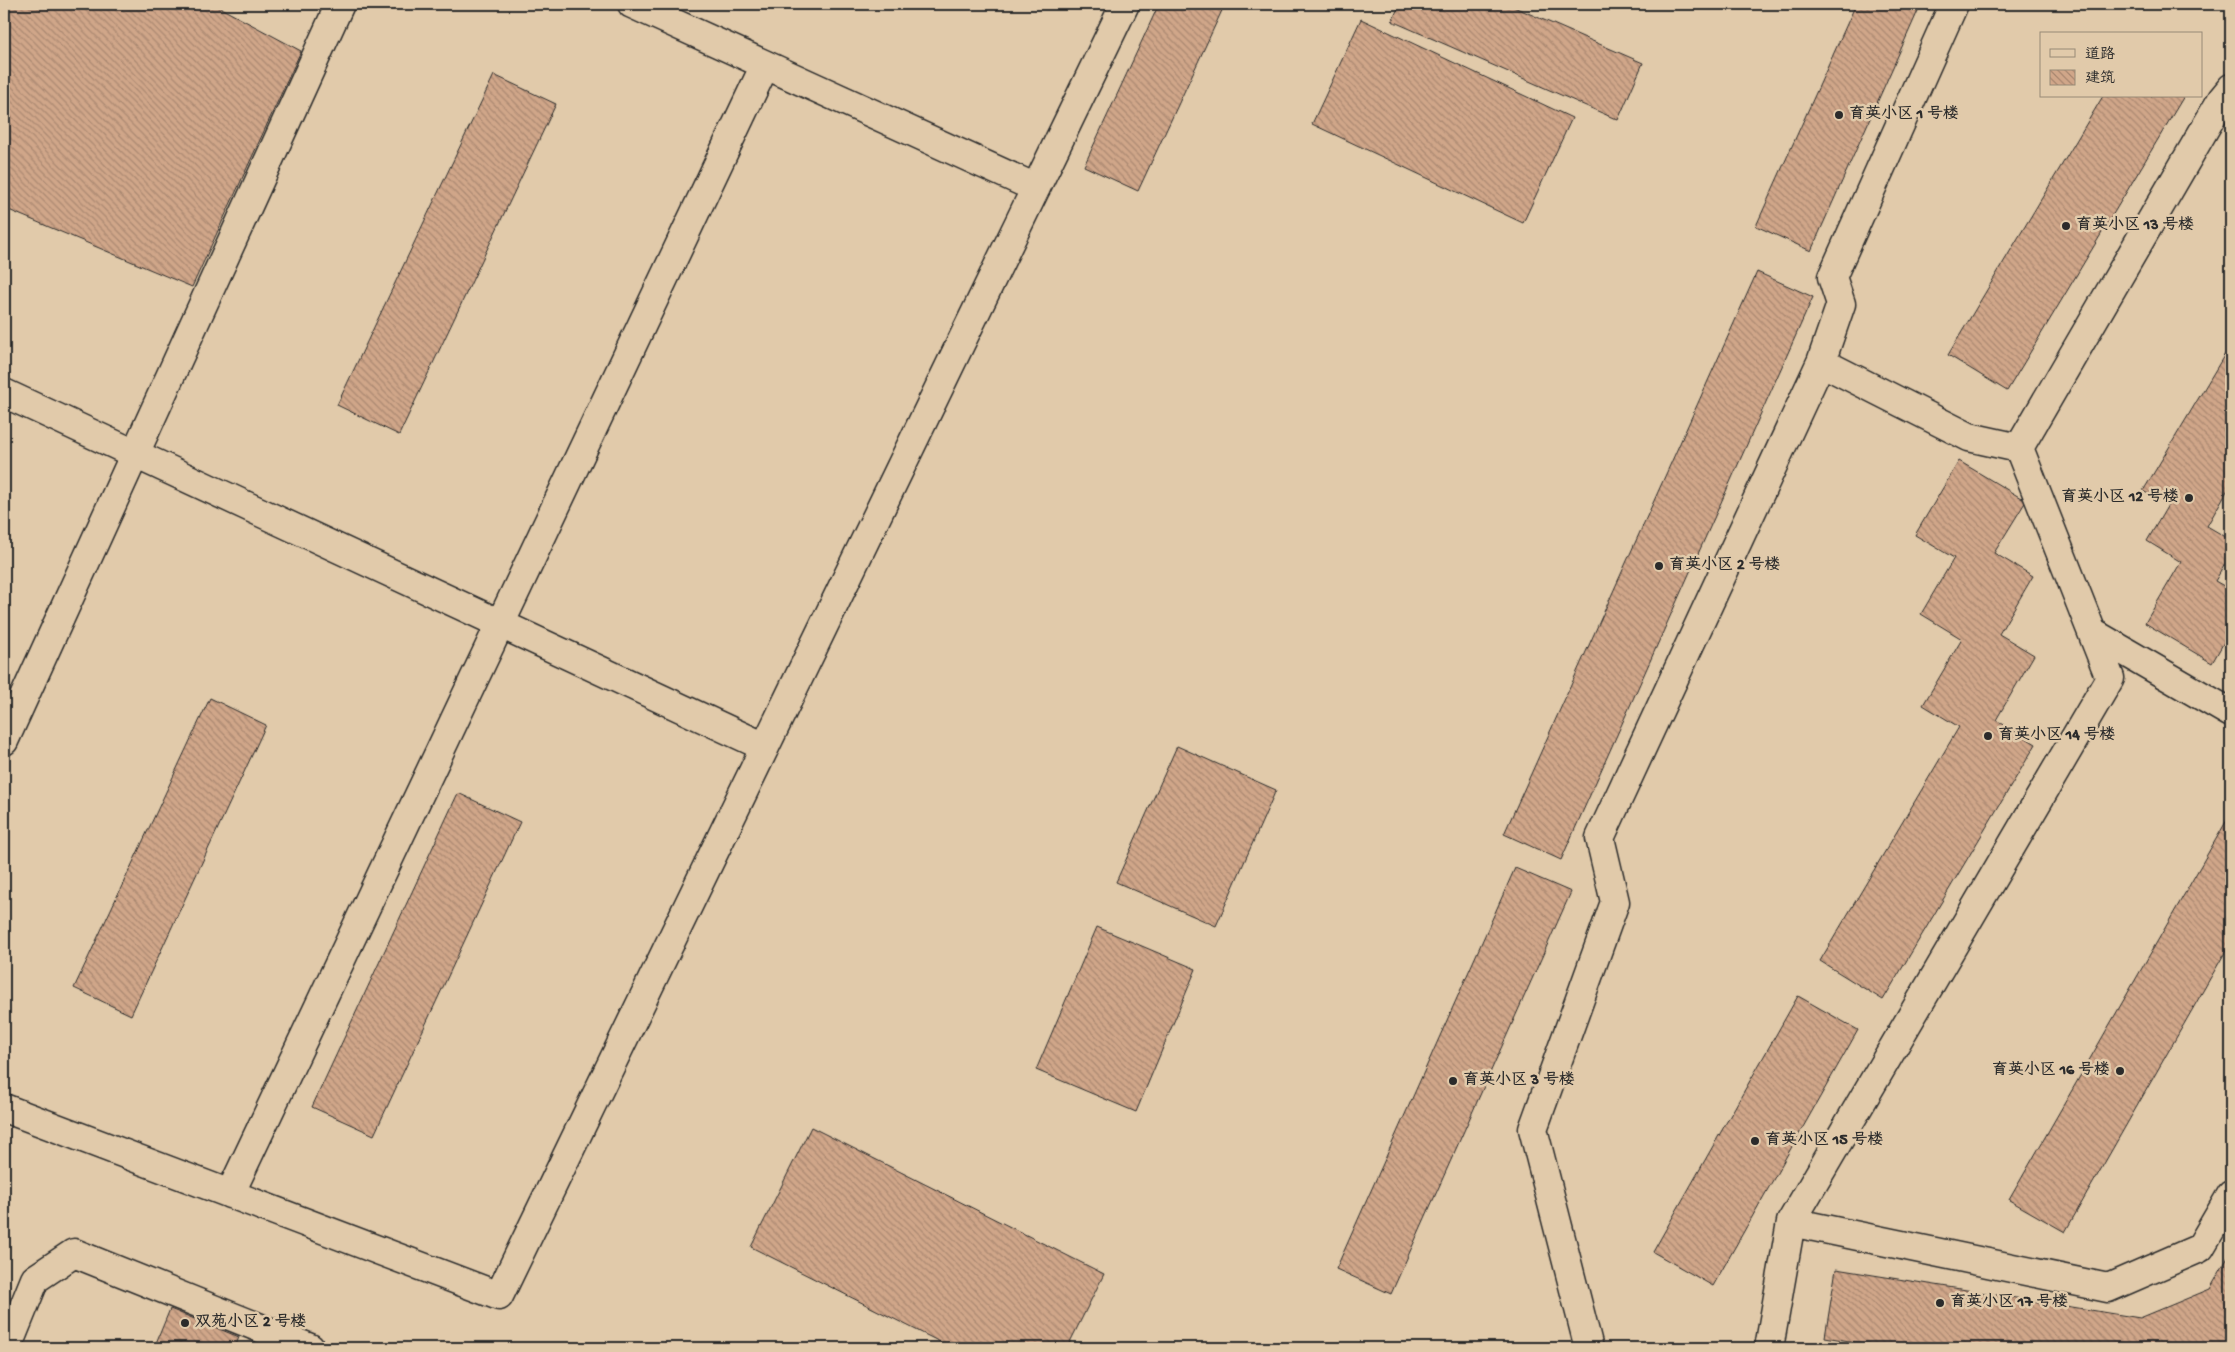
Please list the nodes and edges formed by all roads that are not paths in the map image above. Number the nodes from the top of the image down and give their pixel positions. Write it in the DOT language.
graph roads {
  1 [pos="340,4"];
  2 [pos="632,4"];
  3 [pos="1126,4"];
  4 [pos="1954,4"];
  5 [pos="765,65"];
  6 [pos="2231,88"];
  7 [pos="1036,188"];
  8 [pos="1821,362"];
  9 [pos="4,393"];
  10 [pos="2019,448"];
  11 [pos="133,453"];
  12 [pos="500,624"];
  13 [pos="2093,634"];
  14 [pos="2231,713"];
  15 [pos="4,740"];
  16 [pos="765,747"];
  17 [pos="4,1108"];
  18 [pos="230,1194"];
  19 [pos="2231,1195"];
  20 [pos="1791,1222"];
  21 [pos="269,1341"];
  22 [pos="7,1348"];
  23 [pos="310,1348"];
  24 [pos="1590,1348"];
  25 [pos="1769,1348"];
  1 -- 11 [label="street"];
  2 -- 5 [label="street"];
  3 -- 7 [label="street"];
  4 -- 8 [label="street"];
  5 -- 7 [label="street"];
  5 -- 12 [label="street"];
  6 -- 10 [label="street"];
  7 -- 16 [label="street"];
  8 -- 10 [label="street"];
  8 -- 24 [label="street"];
  9 -- 11 [label="street"];
  10 -- 13 [label="street"];
  11 -- 12 [label="street"];
  11 -- 15 [label="street"];
  12 -- 16 [label="street"];
  12 -- 18 [label="street"];
  13 -- 14 [label="street"];
  13 -- 20 [label="street"];
  16 -- 18 [label="street"];
  17 -- 18 [label="street"];
  19 -- 20 [label="street"];
  20 -- 25 [label="street"];
  21 -- 22 [label="street"];
  21 -- 23 [label="street"];
}
